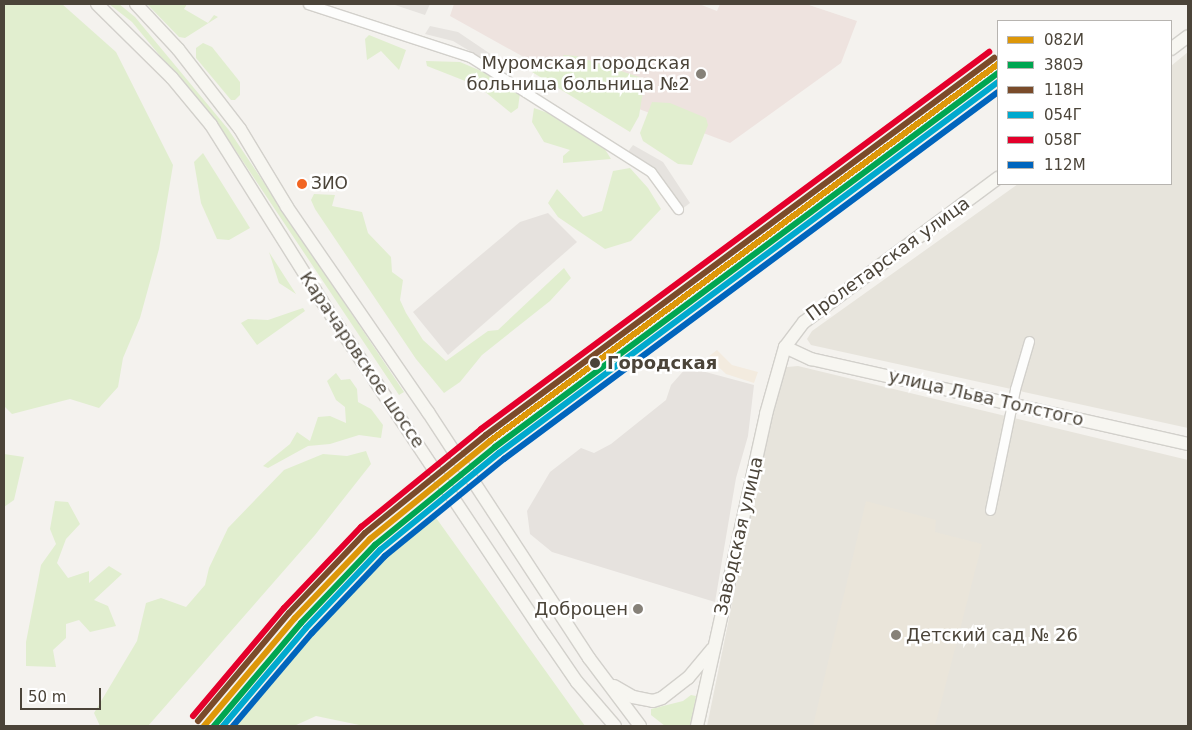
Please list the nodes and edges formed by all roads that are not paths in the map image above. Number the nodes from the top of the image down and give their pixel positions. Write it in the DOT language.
graph roads {
  1 [pos="97,4"];
  2 [pos="136,4"];
  3 [pos="308,4"];
  4 [pos="1188,36"];
  5 [pos="1172,48"];
  6 [pos="997,179"];
  7 [pos="678,209"];
  8 [pos="1029,341"];
  9 [pos="785,347"];
  10 [pos="1012,403"];
  11 [pos="1188,444"];
  12 [pos="990,510"];
  13 [pos="714,647"];
  14 [pos="606,682"];
  15 [pos="616,726"];
  16 [pos="640,726"];
  17 [pos="697,726"];
  1 -- 15 [label="street, Карачаровское шоссе"];
  2 -- 14 [label="street, Карачаровское шоссе"];
  3 -- 7 [label="street"];
  4 -- 5 [label="street"];
  6 -- 9 [label="street, Пролетарская улица"];
  8 -- 10 [label="street"];
  9 -- 10 [label="street, улица Льва Толстого"];
  9 -- 13 [label="street, Заводская улица"];
  10 -- 11 [label="street, улица Льва Толстого"];
  10 -- 12 [label="street"];
  13 -- 14 [label="street"];
  13 -- 17 [label="street, Заводская улица"];
  14 -- 16 [label="street, Карачаровское шоссе"];
}
